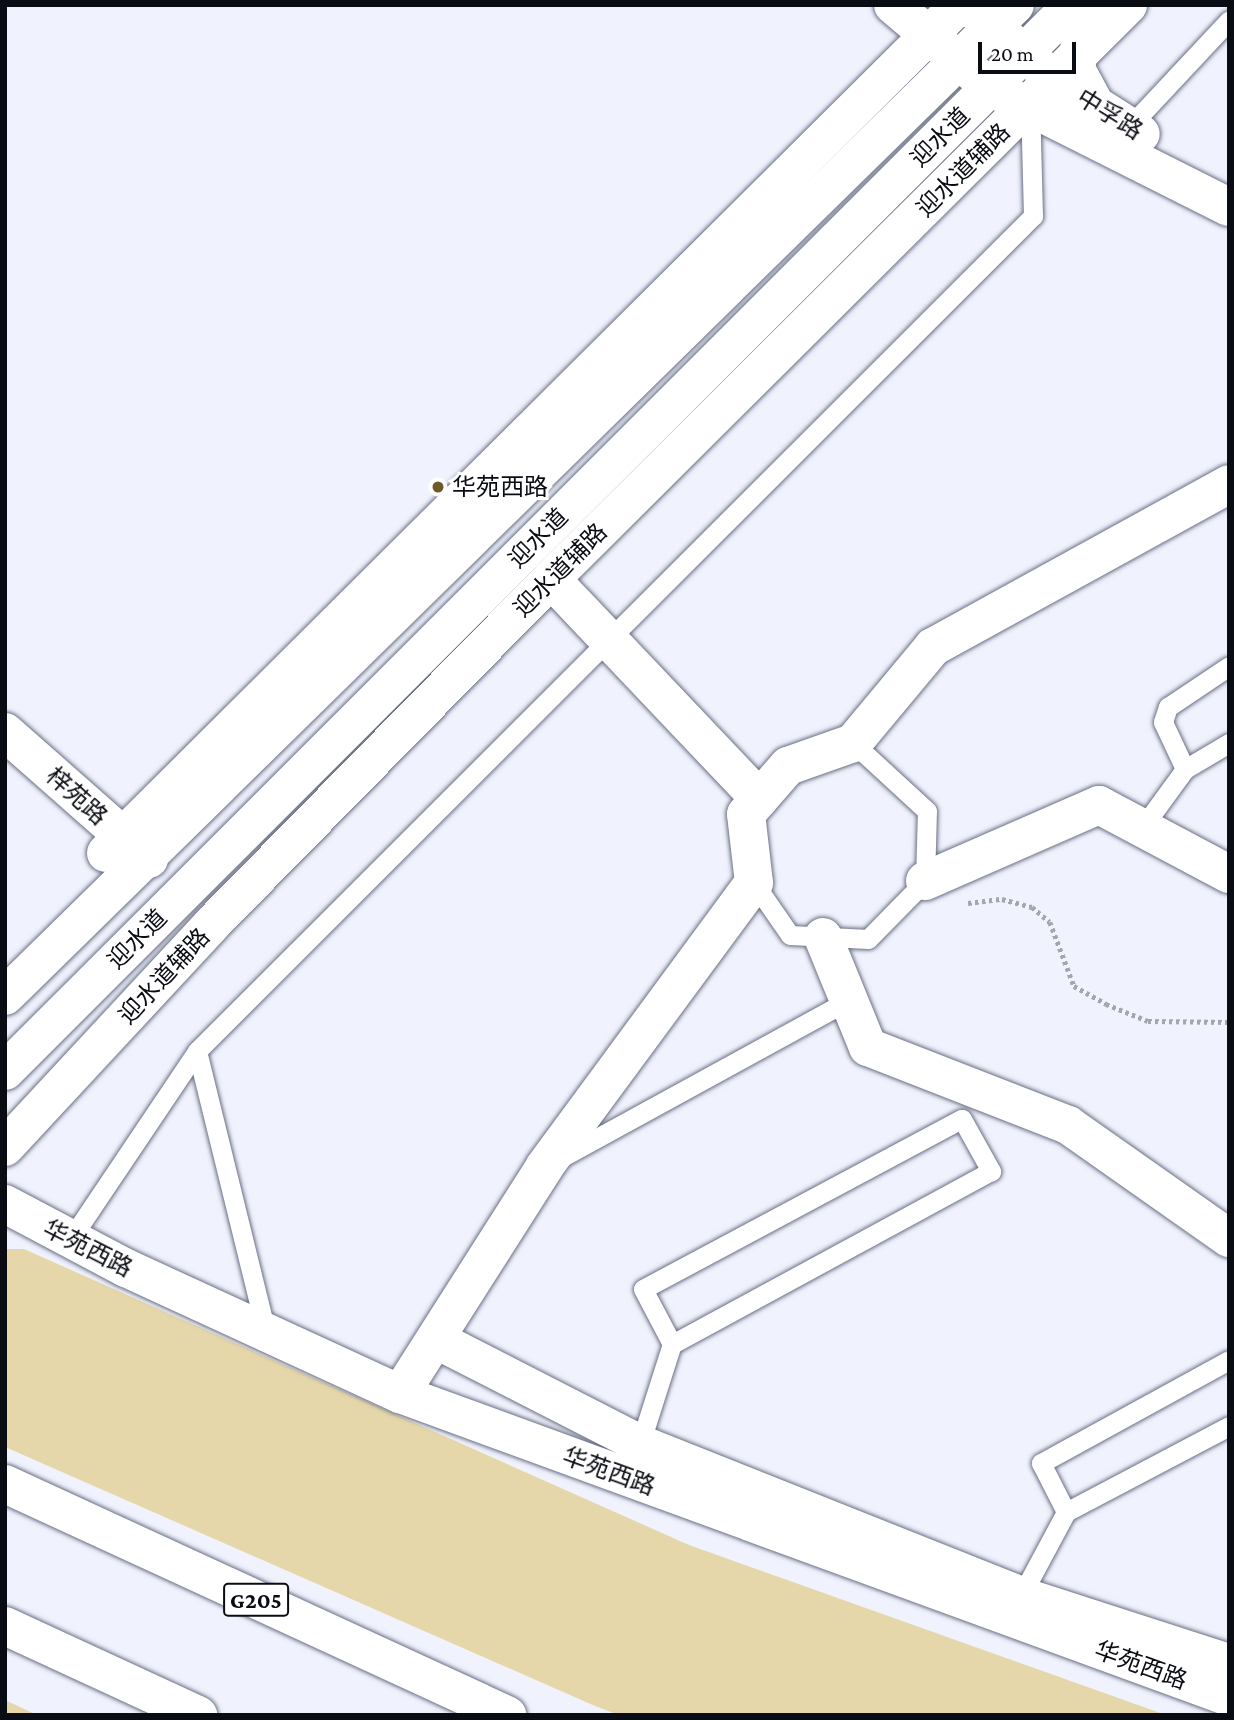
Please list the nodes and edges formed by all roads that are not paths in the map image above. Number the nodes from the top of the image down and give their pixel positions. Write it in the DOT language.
graph roads {
  1 [pos="893,5"];
  2 [pos="959,5"];
  3 [pos="1045,5"];
  4 [pos="1072,5"];
  5 [pos="1086,5"];
  6 [pos="1128,5"];
  7 [pos="992,12"];
  8 [pos="1229,20"];
  9 [pos="928,37"];
  10 [pos="957,61"];
  11 [pos="1042,70"];
  12 [pos="990,87"];
  13 [pos="1089,119"];
  14 [pos="1129,127"];
  15 [pos="1229,182"];
  16 [pos="1229,207"];
  17 [pos="1229,484"];
  18 [pos="551,579"];
  19 [pos="611,642"];
  20 [pos="1229,666"];
  21 [pos="5,732"];
  22 [pos="853,743"];
  23 [pos="1229,743"];
  24 [pos="5,763"];
  25 [pos="1185,769"];
  26 [pos="760,799"];
  27 [pos="1142,828"];
  28 [pos="127,857"];
  29 [pos="1229,874"];
  30 [pos="925,881"];
  31 [pos="754,883"];
  32 [pos="823,937"];
  33 [pos="5,996"];
  34 [pos="849,1000"];
  35 [pos="197,1051"];
  36 [pos="5,1071"];
  37 [pos="968,1104"];
  38 [pos="5,1147"];
  39 [pos="545,1166"];
  40 [pos="5,1205"];
  41 [pos="1229,1238"];
  42 [pos="69,1240"];
  43 [pos="266,1333"];
  44 [pos="437,1340"];
  45 [pos="672,1344"];
  46 [pos="1229,1360"];
  47 [pos="400,1394"];
  48 [pos="1229,1426"];
  49 [pos="640,1444"];
  50 [pos="5,1485"];
  51 [pos="1066,1512"];
  52 [pos="1021,1596"];
  53 [pos="5,1626"];
  54 [pos="1229,1663"];
  55 [pos="1229,1697"];
  56 [pos="198,1715"];
  57 [pos="507,1715"];
  1 -- 9 [label="main road"];
  2 -- 9 [label="main road"];
  3 -- 11 [label="main road"];
  4 -- 11 [label="main road, 迎水道"];
  5 -- 11 [label="main road"];
  6 -- 11 [label="main road, 迎水道辅路"];
  7 -- 10 [label="main road, 迎水道"];
  7 -- 11 [label="main road"];
  8 -- 14 [label="lane"];
  9 -- 10 [label="main road"];
  9 -- 28 [label="main road"];
  10 -- 12 [label="main road"];
  10 -- 28 [label="main road, 迎水道"];
  11 -- 12 [label="main road, 迎水道"];
  11 -- 13 [label="main road"];
  11 -- 13 [label="main road"];
  11 -- 18 [label="main road, 迎水道辅路"];
  11 -- 19 [label="lane"];
  12 -- 36 [label="main road, 迎水道"];
  13 -- 14 [label="main road, 中孚路"];
  13 -- 16 [label="main road, 中孚路"];
  14 -- 15 [label="main road, 中孚路"];
  17 -- 22 [label="main road"];
  18 -- 19 [label="main road"];
  18 -- 38 [label="main road, 迎水道辅路"];
  19 -- 26 [label="main road"];
  19 -- 35 [label="lane"];
  20 -- 25 [label="lane"];
  21 -- 28 [label="main road, 梓苑路"];
  22 -- 26 [label="main road"];
  22 -- 30 [label="lane"];
  23 -- 25 [label="lane"];
  24 -- 28 [label="main road, 梓苑路"];
  25 -- 27 [label="lane"];
  26 -- 31 [label="main road"];
  27 -- 29 [label="main road"];
  27 -- 30 [label="main road"];
  28 -- 33 [label="main road, 迎水道"];
  30 -- 32 [label="lane"];
  31 -- 32 [label="lane"];
  31 -- 39 [label="main road"];
  32 -- 34 [label="main road"];
  34 -- 37 [label="main road"];
  34 -- 39 [label="lane"];
  35 -- 42 [label="lane"];
  35 -- 43 [label="lane"];
  37 -- 41 [label="main road"];
  37 -- 45 [label="lane"];
  37 -- 45 [label="lane"];
  39 -- 44 [label="main road"];
  40 -- 42 [label="main road, 华苑西路"];
  42 -- 43 [label="main road, 华苑西路"];
  43 -- 47 [label="main road, 华苑西路"];
  44 -- 47 [label="main road"];
  44 -- 49 [label="main road"];
  45 -- 49 [label="lane"];
  46 -- 51 [label="lane"];
  47 -- 55 [label="main road, 华苑西路"];
  48 -- 51 [label="lane"];
  49 -- 52 [label="main road"];
  50 -- 57 [label="main road, G205"];
  51 -- 52 [label="lane"];
  52 -- 54 [label="main road"];
  53 -- 56 [label="main road"];
}
